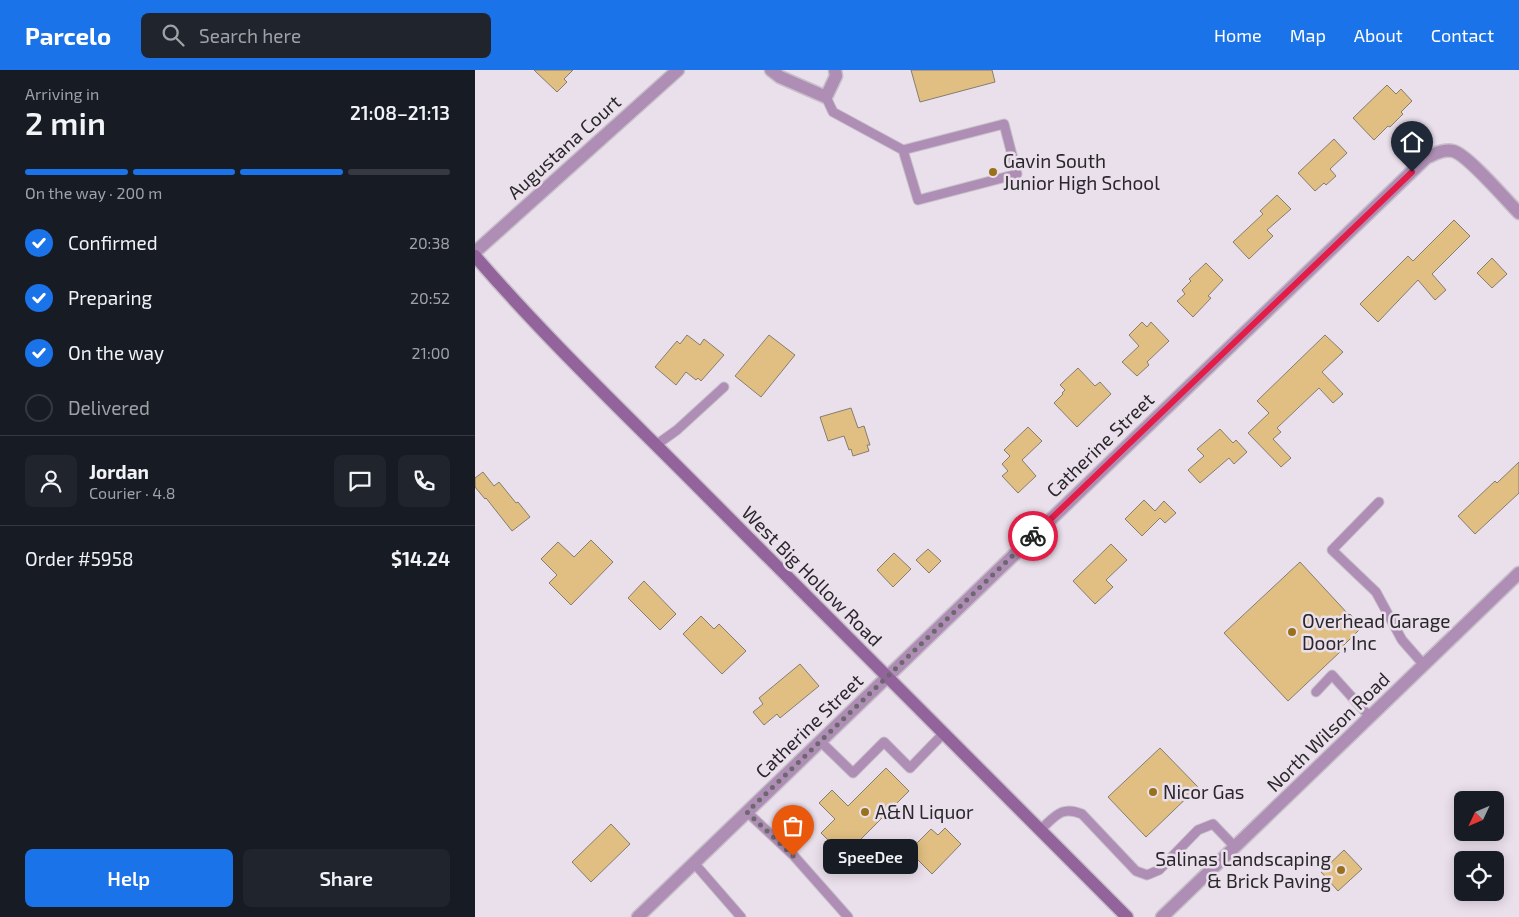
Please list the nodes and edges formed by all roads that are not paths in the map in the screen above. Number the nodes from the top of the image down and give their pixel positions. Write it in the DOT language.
graph roads {
  1 [pos="678,70"];
  2 [pos="771,70"];
  3 [pos="835,70"];
  4 [pos="826,97"];
  5 [pos="903,150"];
  6 [pos="1519,213"];
  7 [pos="475,254"];
  8 [pos="724,387"];
  9 [pos="656,445"];
  10 [pos="1379,502"];
  11 [pos="1519,573"];
  12 [pos="1424,664"];
  13 [pos="886,677"];
  14 [pos="1316,692"];
  15 [pos="1370,717"];
  16 [pos="943,734"];
  17 [pos="820,741"];
  18 [pos="747,812"];
  19 [pos="1040,830"];
  20 [pos="1235,847"];
  21 [pos="694,863"];
  22 [pos="639,917"];
  23 [pos="741,917"];
  24 [pos="848,917"];
  25 [pos="1127,917"];
  26 [pos="1163,917"];
  1 -- 7 [label="street, Augustana Court"];
  2 -- 4 [label="street"];
  3 -- 4 [label="street"];
  4 -- 5 [label="lane"];
  5 -- 5 [label="lane"];
  6 -- 13 [label="street, Catherine Street"];
  7 -- 9 [label="main road, West Big Hollow Road"];
  8 -- 9 [label="lane"];
  9 -- 13 [label="main road, West Big Hollow Road"];
  10 -- 12 [label="lane"];
  11 -- 12 [label="street, North Wilson Road"];
  12 -- 15 [label="street, North Wilson Road"];
  13 -- 16 [label="main road, West Big Hollow Road"];
  13 -- 17 [label="street, Catherine Street"];
  14 -- 15 [label="lane"];
  15 -- 20 [label="street, North Wilson Road"];
  16 -- 17 [label="lane"];
  16 -- 19 [label="main road, West Big Hollow Road"];
  17 -- 18 [label="street, Catherine Street"];
  18 -- 21 [label="street, Catherine Street"];
  18 -- 24 [label="lane"];
  19 -- 20 [label="lane"];
  19 -- 25 [label="main road, West Big Hollow Road"];
  20 -- 26 [label="street, North Wilson Road"];
  21 -- 22 [label="street, Catherine Street"];
  21 -- 23 [label="lane"];
}
